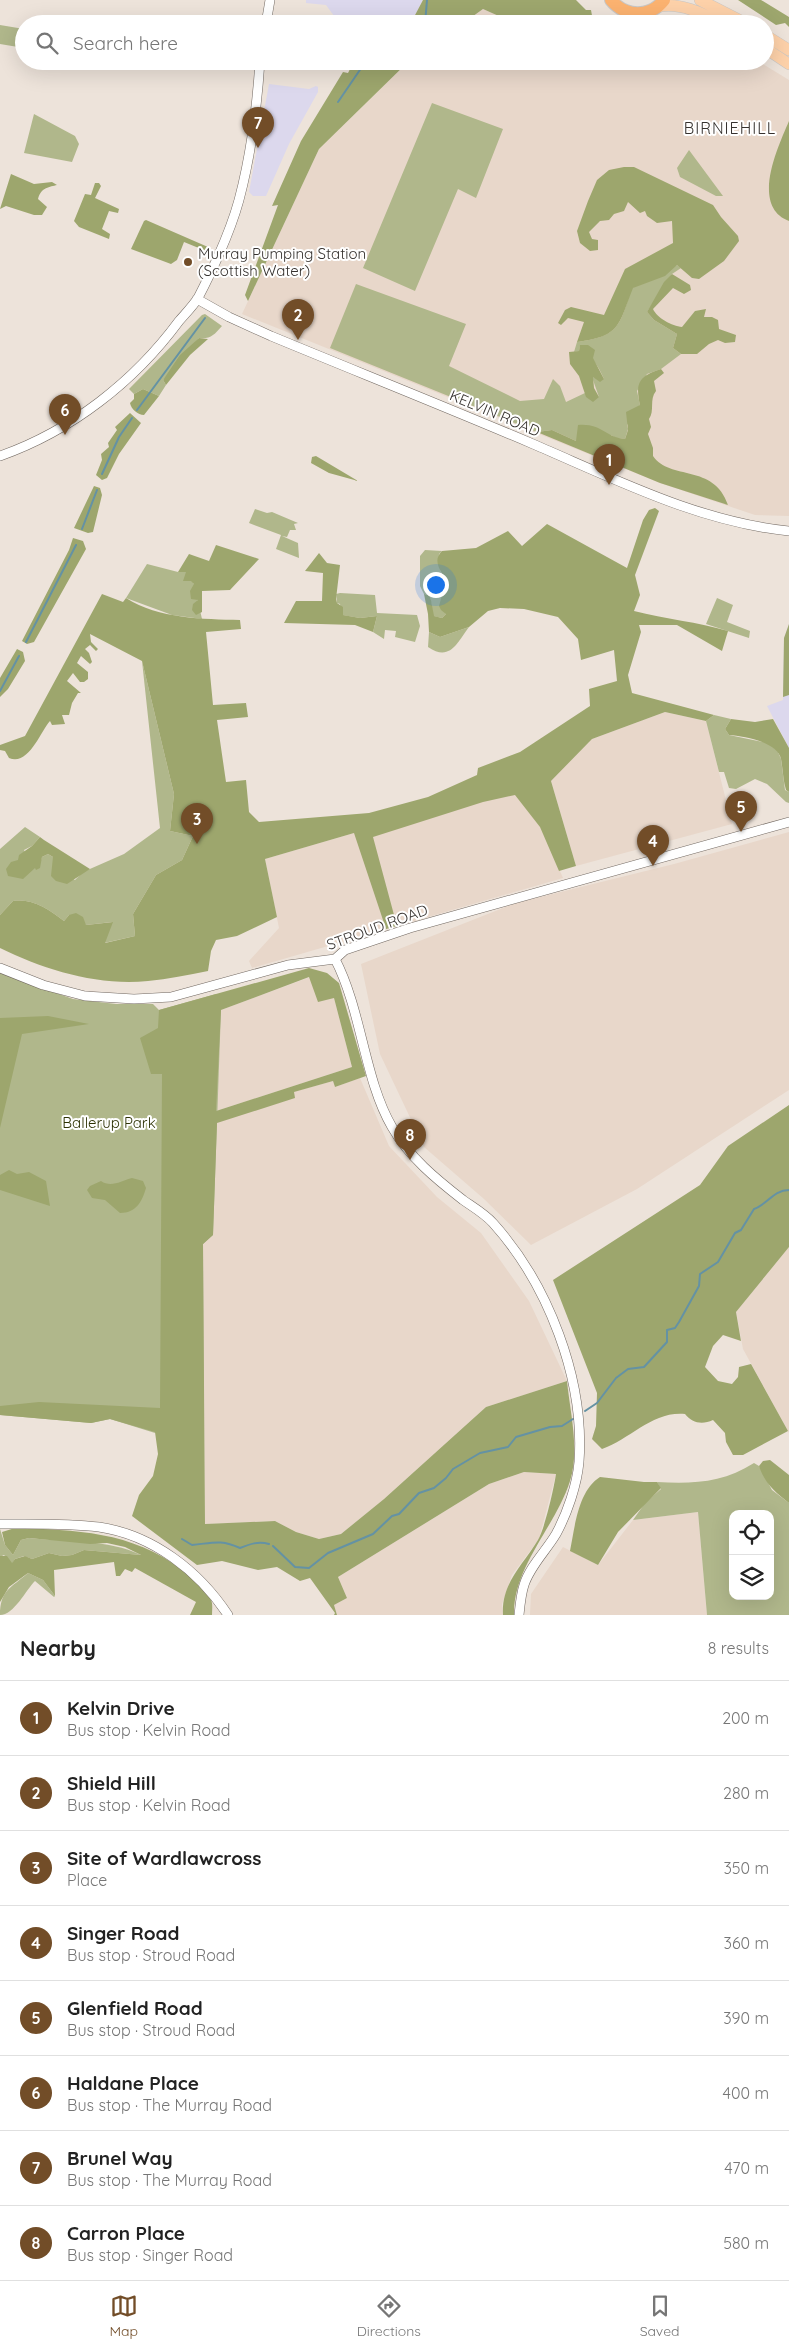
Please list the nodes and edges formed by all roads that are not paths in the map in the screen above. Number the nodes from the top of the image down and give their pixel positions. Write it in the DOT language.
graph roads {
  1 [pos="270,0"];
  2 [pos="700,0"];
  3 [pos="613,2"];
  4 [pos="661,4"];
  5 [pos="268,15"];
  6 [pos="702,15"];
  7 [pos="729,15"];
  8 [pos="774,41"];
  9 [pos="789,50"];
  10 [pos="774,54"];
  11 [pos="789,64"];
  12 [pos="259,70"];
  13 [pos="197,299"];
  14 [pos="0,456"];
  15 [pos="789,531"];
  16 [pos="789,822"];
  17 [pos="336,959"];
  18 [pos="0,968"];
  19 [pos="0,1524"];
  20 [pos="228,1615"];
  21 [pos="519,1615"];
  1 -- 5 [label="street"];
  2 -- 7 [label="main road"];
  3 -- 4 [label="highway"];
  4 -- 6 [label="main road"];
  8 -- 9 [label="main road"];
  10 -- 11 [label="main road"];
  12 -- 13 [label="street"];
  13 -- 14 [label="street"];
  13 -- 15 [label="street, KELVIN ROAD"];
  16 -- 17 [label="street, STROUD ROAD"];
  17 -- 18 [label="street, STROUD ROAD"];
  17 -- 21 [label="street"];
  19 -- 20 [label="street"];
}
